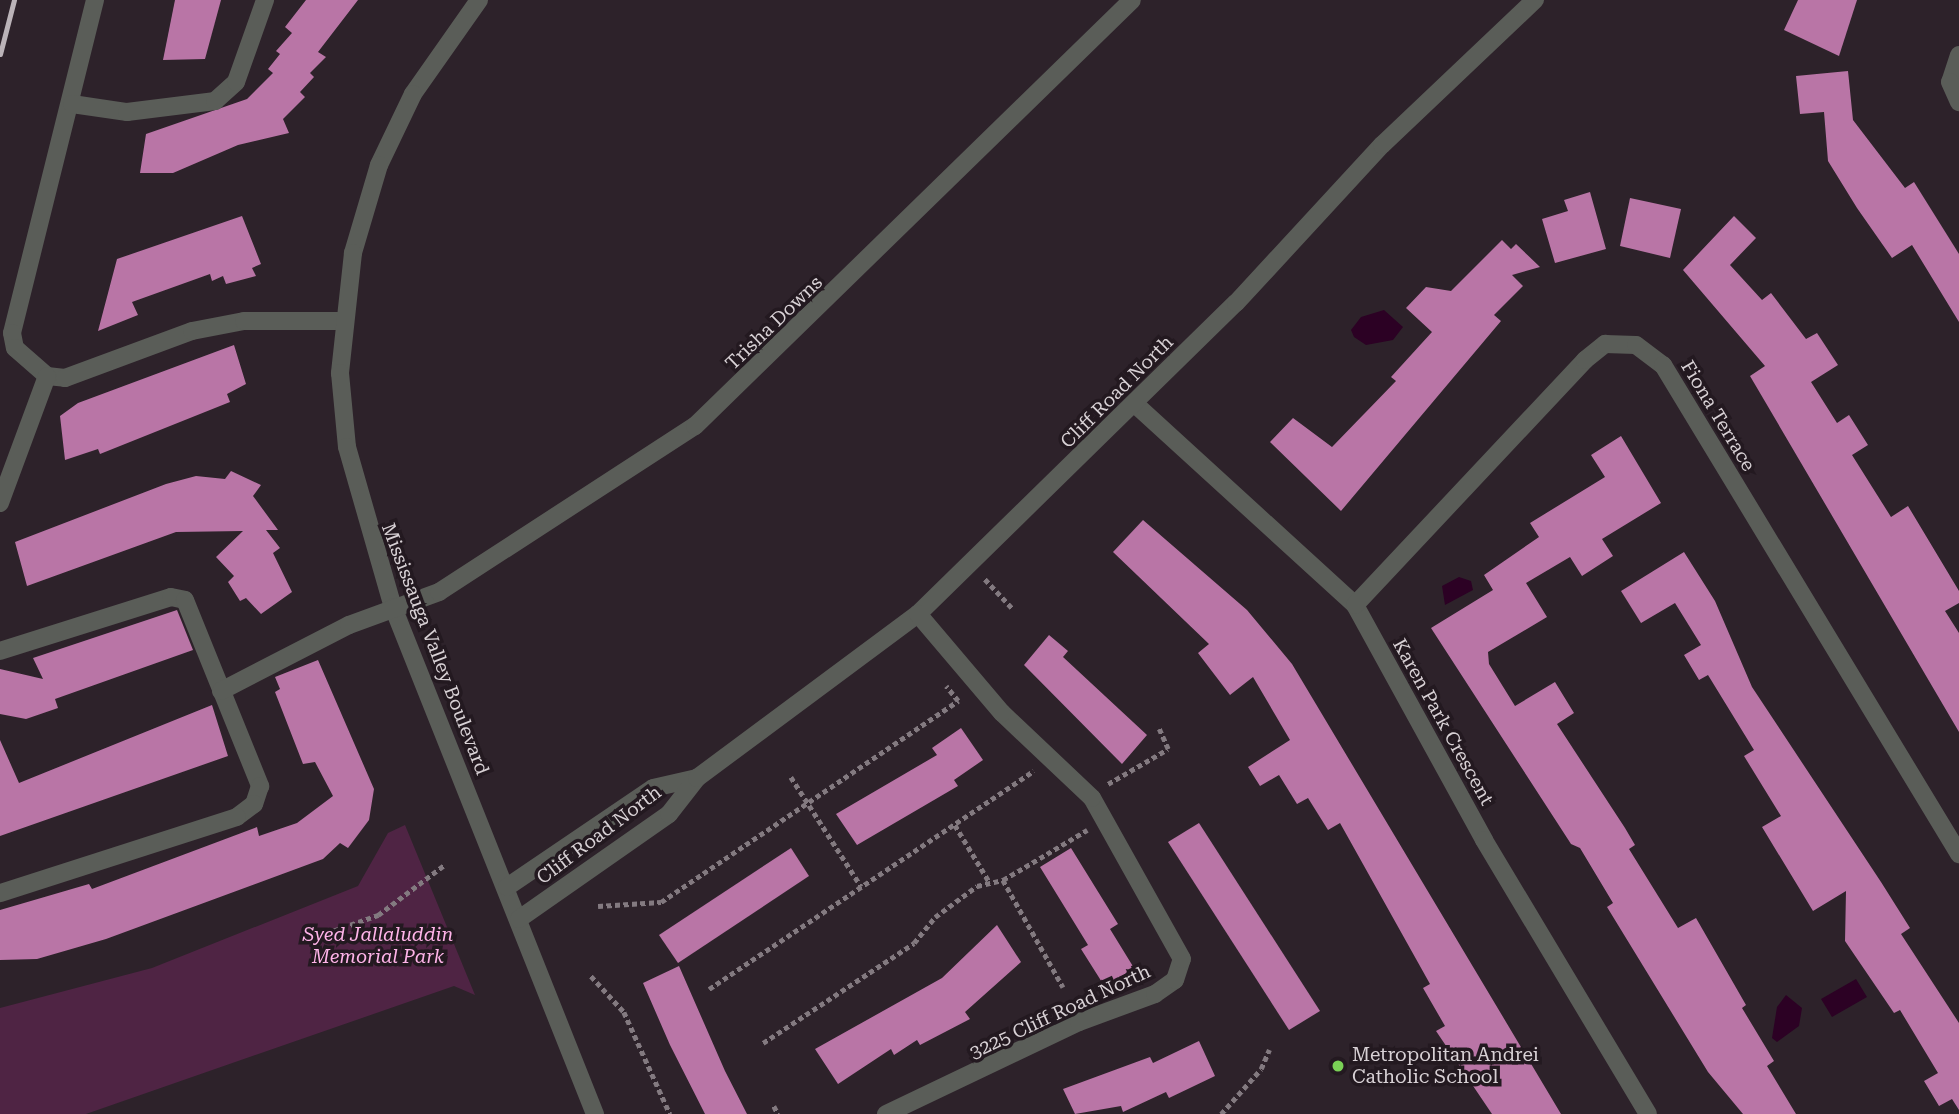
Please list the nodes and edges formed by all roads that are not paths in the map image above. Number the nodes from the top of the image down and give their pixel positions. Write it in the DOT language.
graph roads {
  1 [pos="94,0"];
  2 [pos="265,0"];
  3 [pos="479,0"];
  4 [pos="1132,0"];
  5 [pos="1535,0"];
  6 [pos="1959,55"];
  7 [pos="1959,102"];
  8 [pos="72,104"];
  9 [pos="343,321"];
  10 [pos="47,376"];
  11 [pos="1135,404"];
  12 [pos="0,503"];
  13 [pos="1355,605"];
  14 [pos="393,607"];
  15 [pos="919,614"];
  16 [pos="0,652"];
  17 [pos="222,691"];
  18 [pos="697,779"];
  19 [pos="1959,854"];
  20 [pos="507,887"];
  21 [pos="0,893"];
  22 [pos="519,919"];
  23 [pos="595,1114"];
  24 [pos="886,1114"];
  25 [pos="1648,1114"];
  1 -- 8 [label="street"];
  2 -- 8 [label="street"];
  3 -- 9 [label="street, Mississauga Valley Boulevard"];
  4 -- 14 [label="street, Trisha Downs"];
  5 -- 11 [label="street, Cliff Road North"];
  6 -- 7 [label="street"];
  8 -- 10 [label="street"];
  9 -- 10 [label="street"];
  9 -- 14 [label="street, Mississauga Valley Boulevard"];
  10 -- 12 [label="street"];
  11 -- 13 [label="street, Karen Park Crescent"];
  11 -- 15 [label="street, Cliff Road North"];
  13 -- 19 [label="street, Fiona Terrace"];
  13 -- 25 [label="street, Karen Park Crescent"];
  14 -- 17 [label="street, Trisha Downs"];
  14 -- 20 [label="street, Mississauga Valley Boulevard"];
  15 -- 18 [label="street, Cliff Road North"];
  15 -- 24 [label="street, 3225 Cliff Road North"];
  16 -- 17 [label="street"];
  17 -- 21 [label="street"];
  18 -- 20 [label="street, Cliff Road North"];
  18 -- 22 [label="street, Cliff Road North"];
  20 -- 22 [label="street, Mississauga Valley Boulevard"];
  22 -- 23 [label="street, Mississauga Valley Boulevard"];
}
